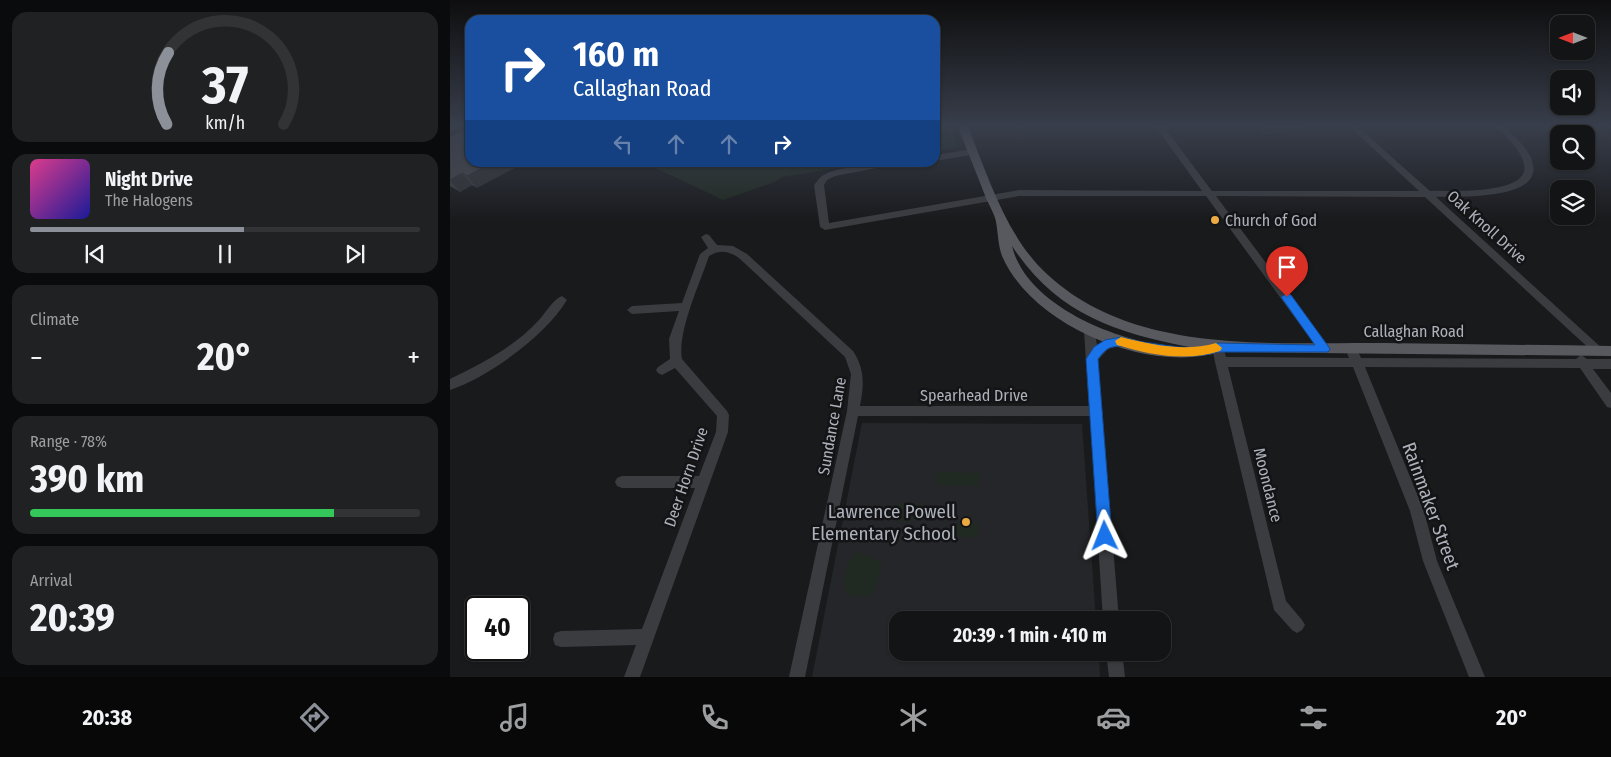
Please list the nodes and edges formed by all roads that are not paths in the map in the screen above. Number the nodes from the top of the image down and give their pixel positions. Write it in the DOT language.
graph roads {
  1 [pos="975,159"];
  2 [pos="1184,159"];
  3 [pos="1389,159"];
  4 [pos="1527,159"];
  5 [pos="874,167"];
  6 [pos="1211,194"];
  7 [pos="1428,194"];
  8 [pos="991,196"];
  9 [pos="1000,219"];
  10 [pos="1010,232"];
  11 [pos="706,237"];
  12 [pos="714,248"];
  13 [pos="562,300"];
  14 [pos="686,307"];
  15 [pos="632,310"];
  16 [pos="1090,331"];
  17 [pos="1121,341"];
  18 [pos="1213,346"];
  19 [pos="1351,348"];
  20 [pos="1324,349"];
  21 [pos="1575,350"];
  22 [pos="1604,350"];
  23 [pos="1092,359"];
  24 [pos="676,361"];
  25 [pos="1221,362"];
  26 [pos="1356,363"];
  27 [pos="1584,364"];
  28 [pos="1611,364"];
  29 [pos="662,370"];
  30 [pos="450,386"];
  31 [pos="1611,403"];
  32 [pos="853,411"];
  33 [pos="1096,411"];
  34 [pos="622,482"];
  35 [pos="705,482"];
  36 [pos="1110,611"];
  37 [pos="1297,625"];
  38 [pos="646,637"];
  39 [pos="561,639"];
  40 [pos="1115,661"];
  41 [pos="632,677"];
  42 [pos="797,677"];
  43 [pos="1117,677"];
  44 [pos="1477,677"];
  1 -- 8 [label="main road, Callaghan Road"];
  2 -- 6 [label="street"];
  3 -- 7 [label="street, Oak Knoll Drive"];
  4 -- 7 [label="street"];
  5 -- 8 [label="street"];
  6 -- 7 [label="street"];
  6 -- 8 [label="street"];
  6 -- 20 [label="street"];
  7 -- 22 [label="street, Oak Knoll Drive"];
  8 -- 9 [label="main road, Callaghan Road"];
  9 -- 10 [label="main road, Callaghan Road"];
  9 -- 16 [label="main road, Callaghan Road"];
  10 -- 16 [label="main road"];
  10 -- 18 [label="main road, Callaghan Road"];
  11 -- 12 [label="street"];
  12 -- 14 [label="street"];
  12 -- 32 [label="street, Sundance Lane"];
  13 -- 30 [label="street"];
  14 -- 15 [label="street"];
  14 -- 24 [label="street"];
  16 -- 17 [label="main road, Callaghan Road"];
  16 -- 18 [label="main road"];
  16 -- 23 [label="street"];
  17 -- 18 [label="main road, Callaghan Road"];
  17 -- 23 [label="street"];
  18 -- 20 [label="main road, Callaghan Road"];
  18 -- 25 [label="street, Moondance"];
  19 -- 20 [label="main road, Callaghan Road"];
  19 -- 21 [label="main road, Callaghan Road"];
  19 -- 26 [label="street, Rainmaker Street"];
  21 -- 22 [label="main road, Callaghan Road"];
  21 -- 27 [label="street"];
  23 -- 33 [label="street"];
  24 -- 29 [label="street"];
  24 -- 35 [label="street, Deer Horn Drive"];
  25 -- 26 [label="street, Callaghan Road"];
  25 -- 37 [label="street, Moondance"];
  26 -- 27 [label="street, Callaghan Road"];
  26 -- 44 [label="street, Rainmaker Street"];
  27 -- 28 [label="street, Callaghan Road"];
  27 -- 31 [label="street"];
  32 -- 33 [label="street, Spearhead Drive"];
  32 -- 42 [label="street, Sundance Lane"];
  33 -- 36 [label="street"];
  34 -- 35 [label="street"];
  35 -- 38 [label="street, Deer Horn Drive"];
  38 -- 39 [label="street"];
  38 -- 41 [label="street, Deer Horn Drive"];
  40 -- 43 [label="street"];
}
